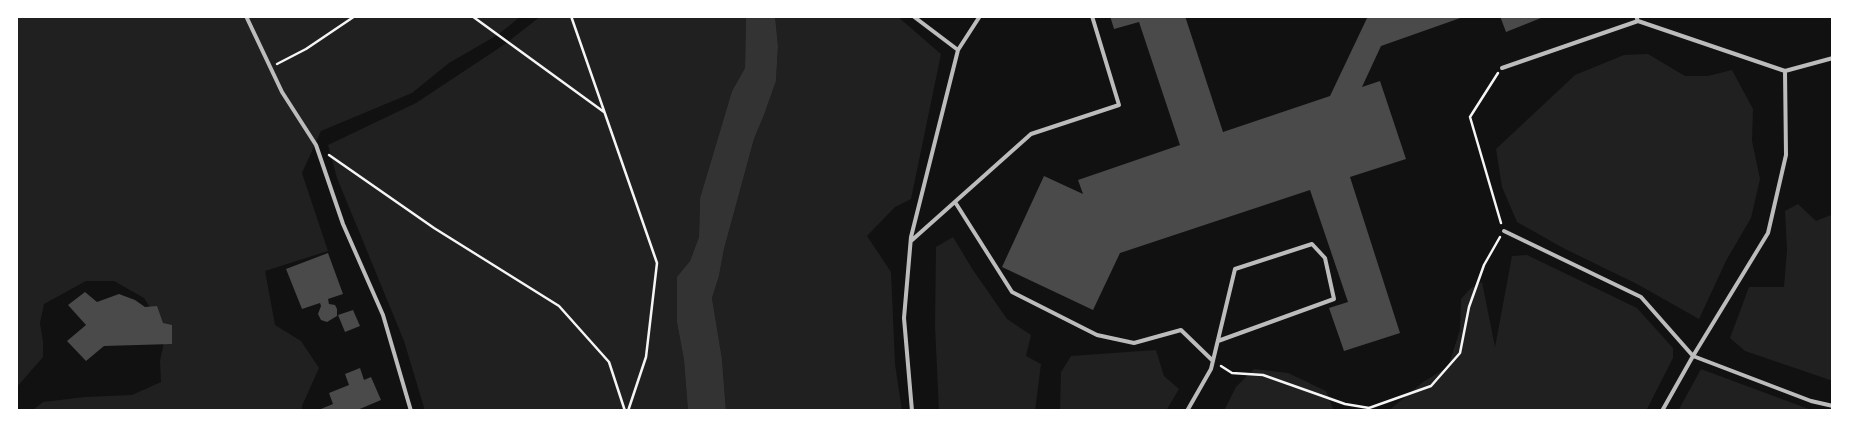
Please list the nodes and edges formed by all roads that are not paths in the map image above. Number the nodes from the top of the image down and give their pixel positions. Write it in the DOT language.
graph roads {
  1 [pos="246,16"];
  2 [pos="913,16"];
  3 [pos="980,16"];
  4 [pos="1092,16"];
  5 [pos="1637,18"];
  6 [pos="958,50"];
  7 [pos="1833,58"];
  8 [pos="1502,68"];
  9 [pos="1785,71"];
  10 [pos="955,202"];
  11 [pos="1504,231"];
  12 [pos="911,241"];
  13 [pos="1218,341"];
  14 [pos="1693,356"];
  15 [pos="1213,361"];
  16 [pos="1833,406"];
  17 [pos="412,411"];
  18 [pos="912,411"];
  19 [pos="1187,411"];
  20 [pos="1662,411"];
  1 -- 17 [label="lane"];
  2 -- 6 [label="lane"];
  3 -- 6 [label="lane"];
  4 -- 10 [label="lane"];
  5 -- 8 [label="lane"];
  5 -- 9 [label="lane"];
  6 -- 12 [label="lane"];
  7 -- 9 [label="lane"];
  9 -- 14 [label="lane"];
  10 -- 12 [label="lane"];
  10 -- 15 [label="lane"];
  11 -- 14 [label="lane"];
  12 -- 18 [label="lane"];
  13 -- 13 [label="lane"];
  13 -- 15 [label="lane"];
  14 -- 16 [label="lane"];
  14 -- 20 [label="lane"];
  15 -- 19 [label="lane"];
}
